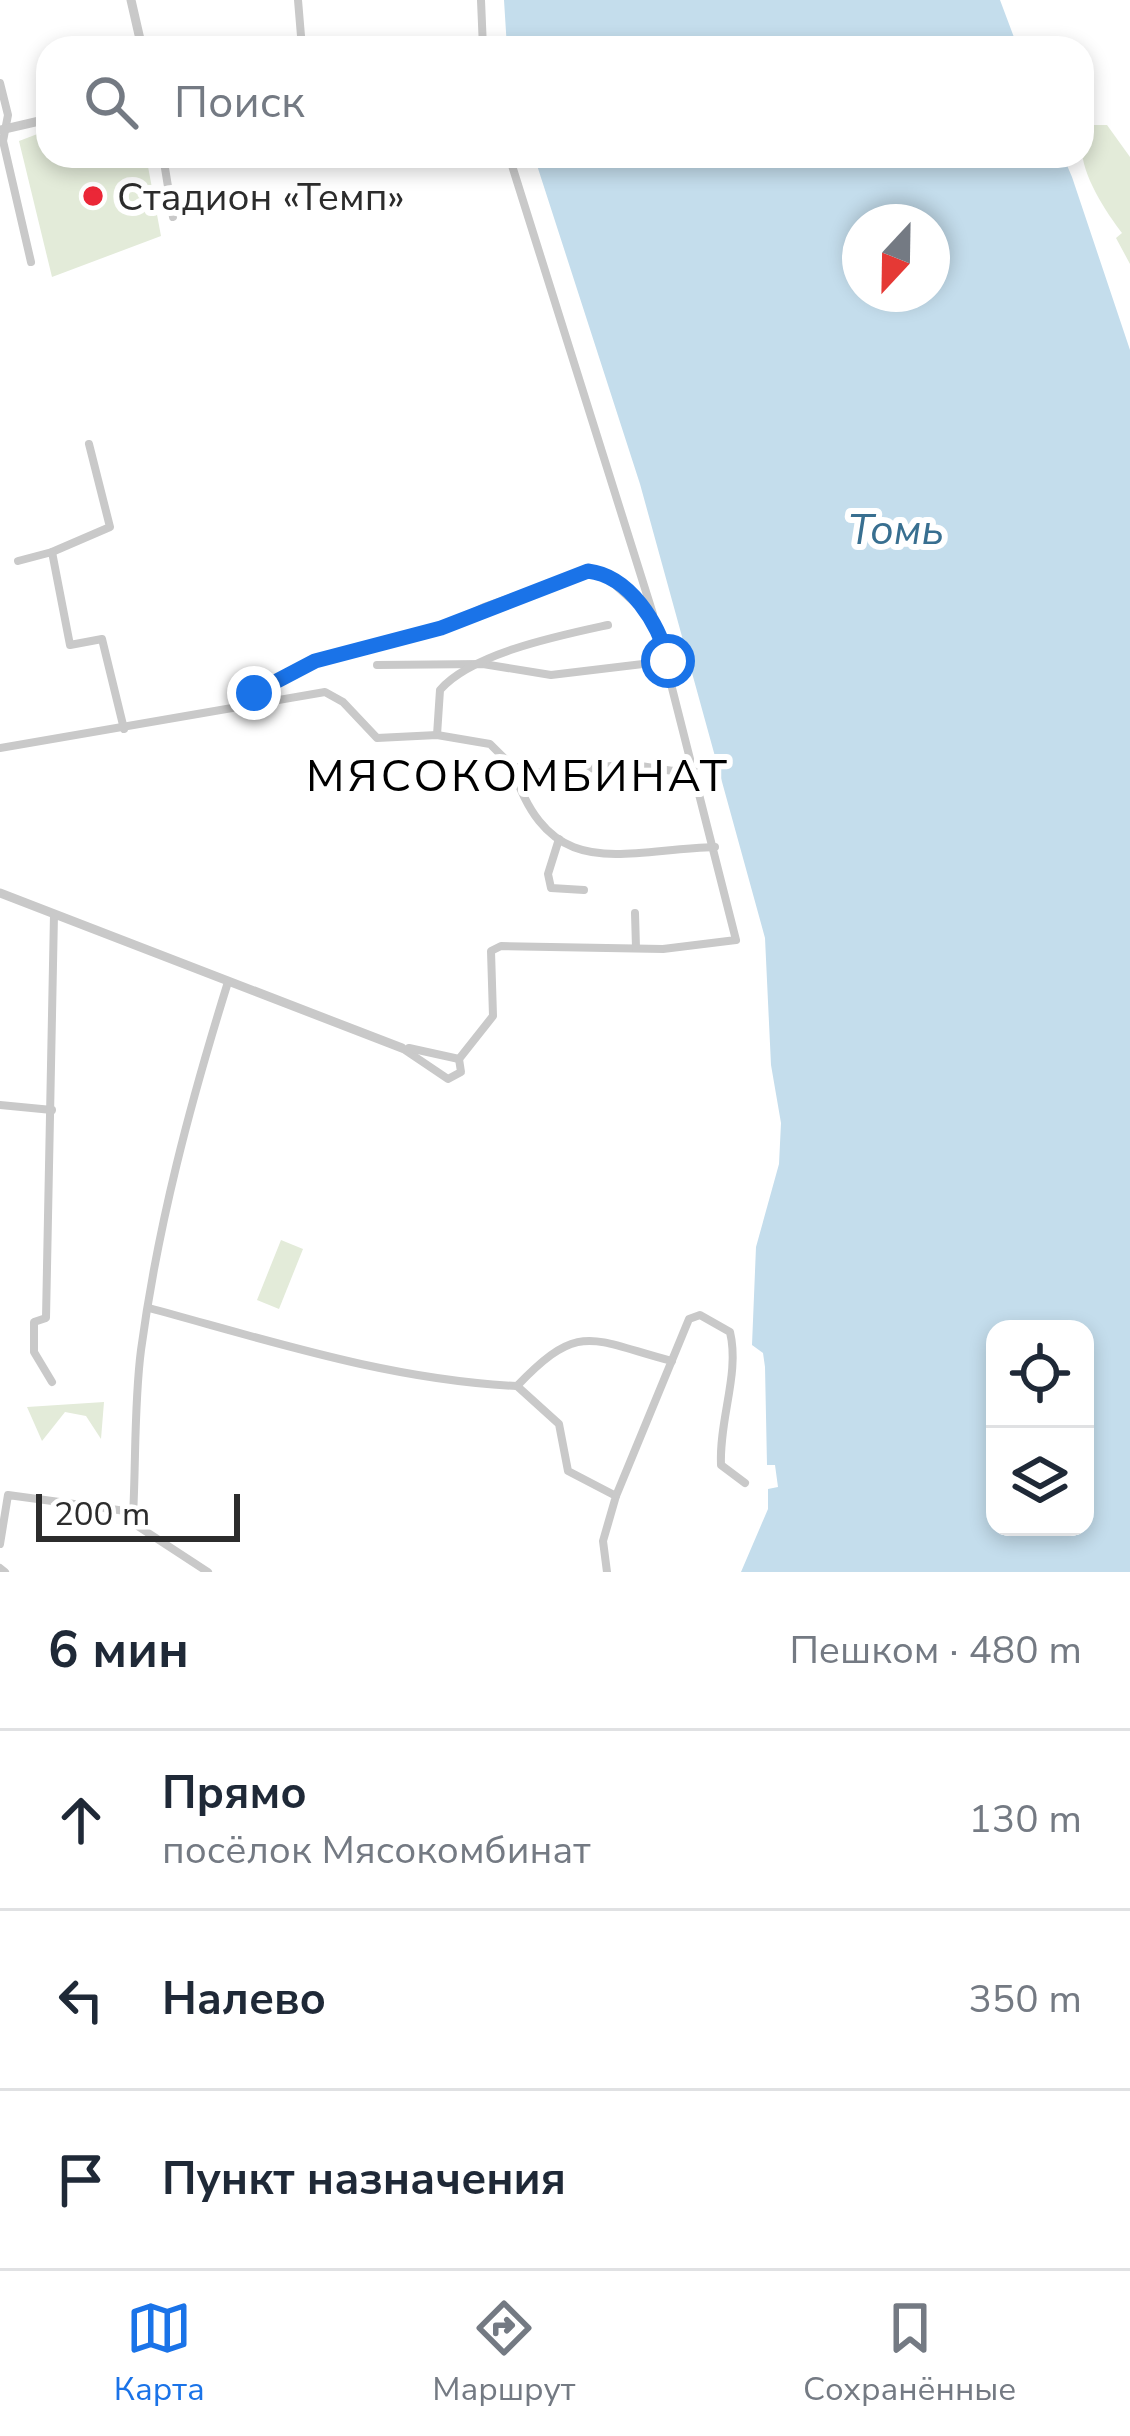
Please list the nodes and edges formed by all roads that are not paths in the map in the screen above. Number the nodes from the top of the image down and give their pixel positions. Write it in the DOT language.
graph roads {
  1 [pos="131,0"];
  2 [pos="298,0"];
  3 [pos="481,0"];
  4 [pos="139,36"];
  5 [pos="301,36"];
  6 [pos="482,36"];
  7 [pos="0,83"];
  8 [pos="36,122"];
  9 [pos="3,129"];
  10 [pos="165,168"];
  11 [pos="513,168"];
  12 [pos="173,217"];
  13 [pos="31,262"];
  14 [pos="89,444"];
  15 [pos="52,552"];
  16 [pos="17,560"];
  17 [pos="655,621"];
  18 [pos="608,625"];
  19 [pos="668,661"];
  20 [pos="377,664"];
  21 [pos="483,664"];
  22 [pos="254,700"];
  23 [pos="124,729"];
  24 [pos="437,735"];
  25 [pos="0,748"];
  26 [pos="512,766"];
  27 [pos="695,766"];
  28 [pos="559,839"];
  29 [pos="716,847"];
  30 [pos="584,890"];
  31 [pos="0,893"];
  32 [pos="635,913"];
  33 [pos="54,914"];
  34 [pos="636,948"];
  35 [pos="228,982"];
  36 [pos="402,1048"];
  37 [pos="459,1059"];
  38 [pos="0,1105"];
  39 [pos="52,1110"];
  40 [pos="149,1308"];
  41 [pos="672,1360"];
  42 [pos="52,1382"];
  43 [pos="517,1386"];
  44 [pos="745,1483"];
  45 [pos="616,1496"];
  46 [pos="134,1512"];
  47 [pos="0,1544"];
  48 [pos="208,1572"];
  49 [pos="608,1572"];
  1 -- 4 [label="street"];
  2 -- 5 [label="street"];
  3 -- 6 [label="street"];
  7 -- 9 [label="street"];
  8 -- 9 [label="street"];
  9 -- 13 [label="street"];
  10 -- 12 [label="street"];
  11 -- 17 [label="street"];
  14 -- 15 [label="street"];
  15 -- 16 [label="street"];
  15 -- 23 [label="street"];
  17 -- 19 [label="street"];
  17 -- 22 [label="street"];
  18 -- 21 [label="street"];
  19 -- 21 [label="street"];
  19 -- 27 [label="street"];
  20 -- 21 [label="street"];
  21 -- 24 [label="street"];
  22 -- 23 [label="street"];
  22 -- 24 [label="street"];
  23 -- 25 [label="street"];
  24 -- 26 [label="street"];
  26 -- 27 [label="street"];
  26 -- 28 [label="street"];
  27 -- 29 [label="street"];
  28 -- 29 [label="street"];
  28 -- 30 [label="street"];
  29 -- 34 [label="street"];
  31 -- 33 [label="street"];
  32 -- 34 [label="street"];
  33 -- 35 [label="street"];
  33 -- 39 [label="street"];
  34 -- 37 [label="street"];
  35 -- 36 [label="street"];
  35 -- 40 [label="street"];
  36 -- 37 [label="street"];
  36 -- 37 [label="street"];
  38 -- 39 [label="street"];
  39 -- 42 [label="street"];
  40 -- 43 [label="street"];
  40 -- 46 [label="street"];
  41 -- 43 [label="street"];
  41 -- 44 [label="street"];
  41 -- 45 [label="street"];
  43 -- 45 [label="street"];
  45 -- 49 [label="street"];
  46 -- 47 [label="street"];
  46 -- 48 [label="street"];
}
